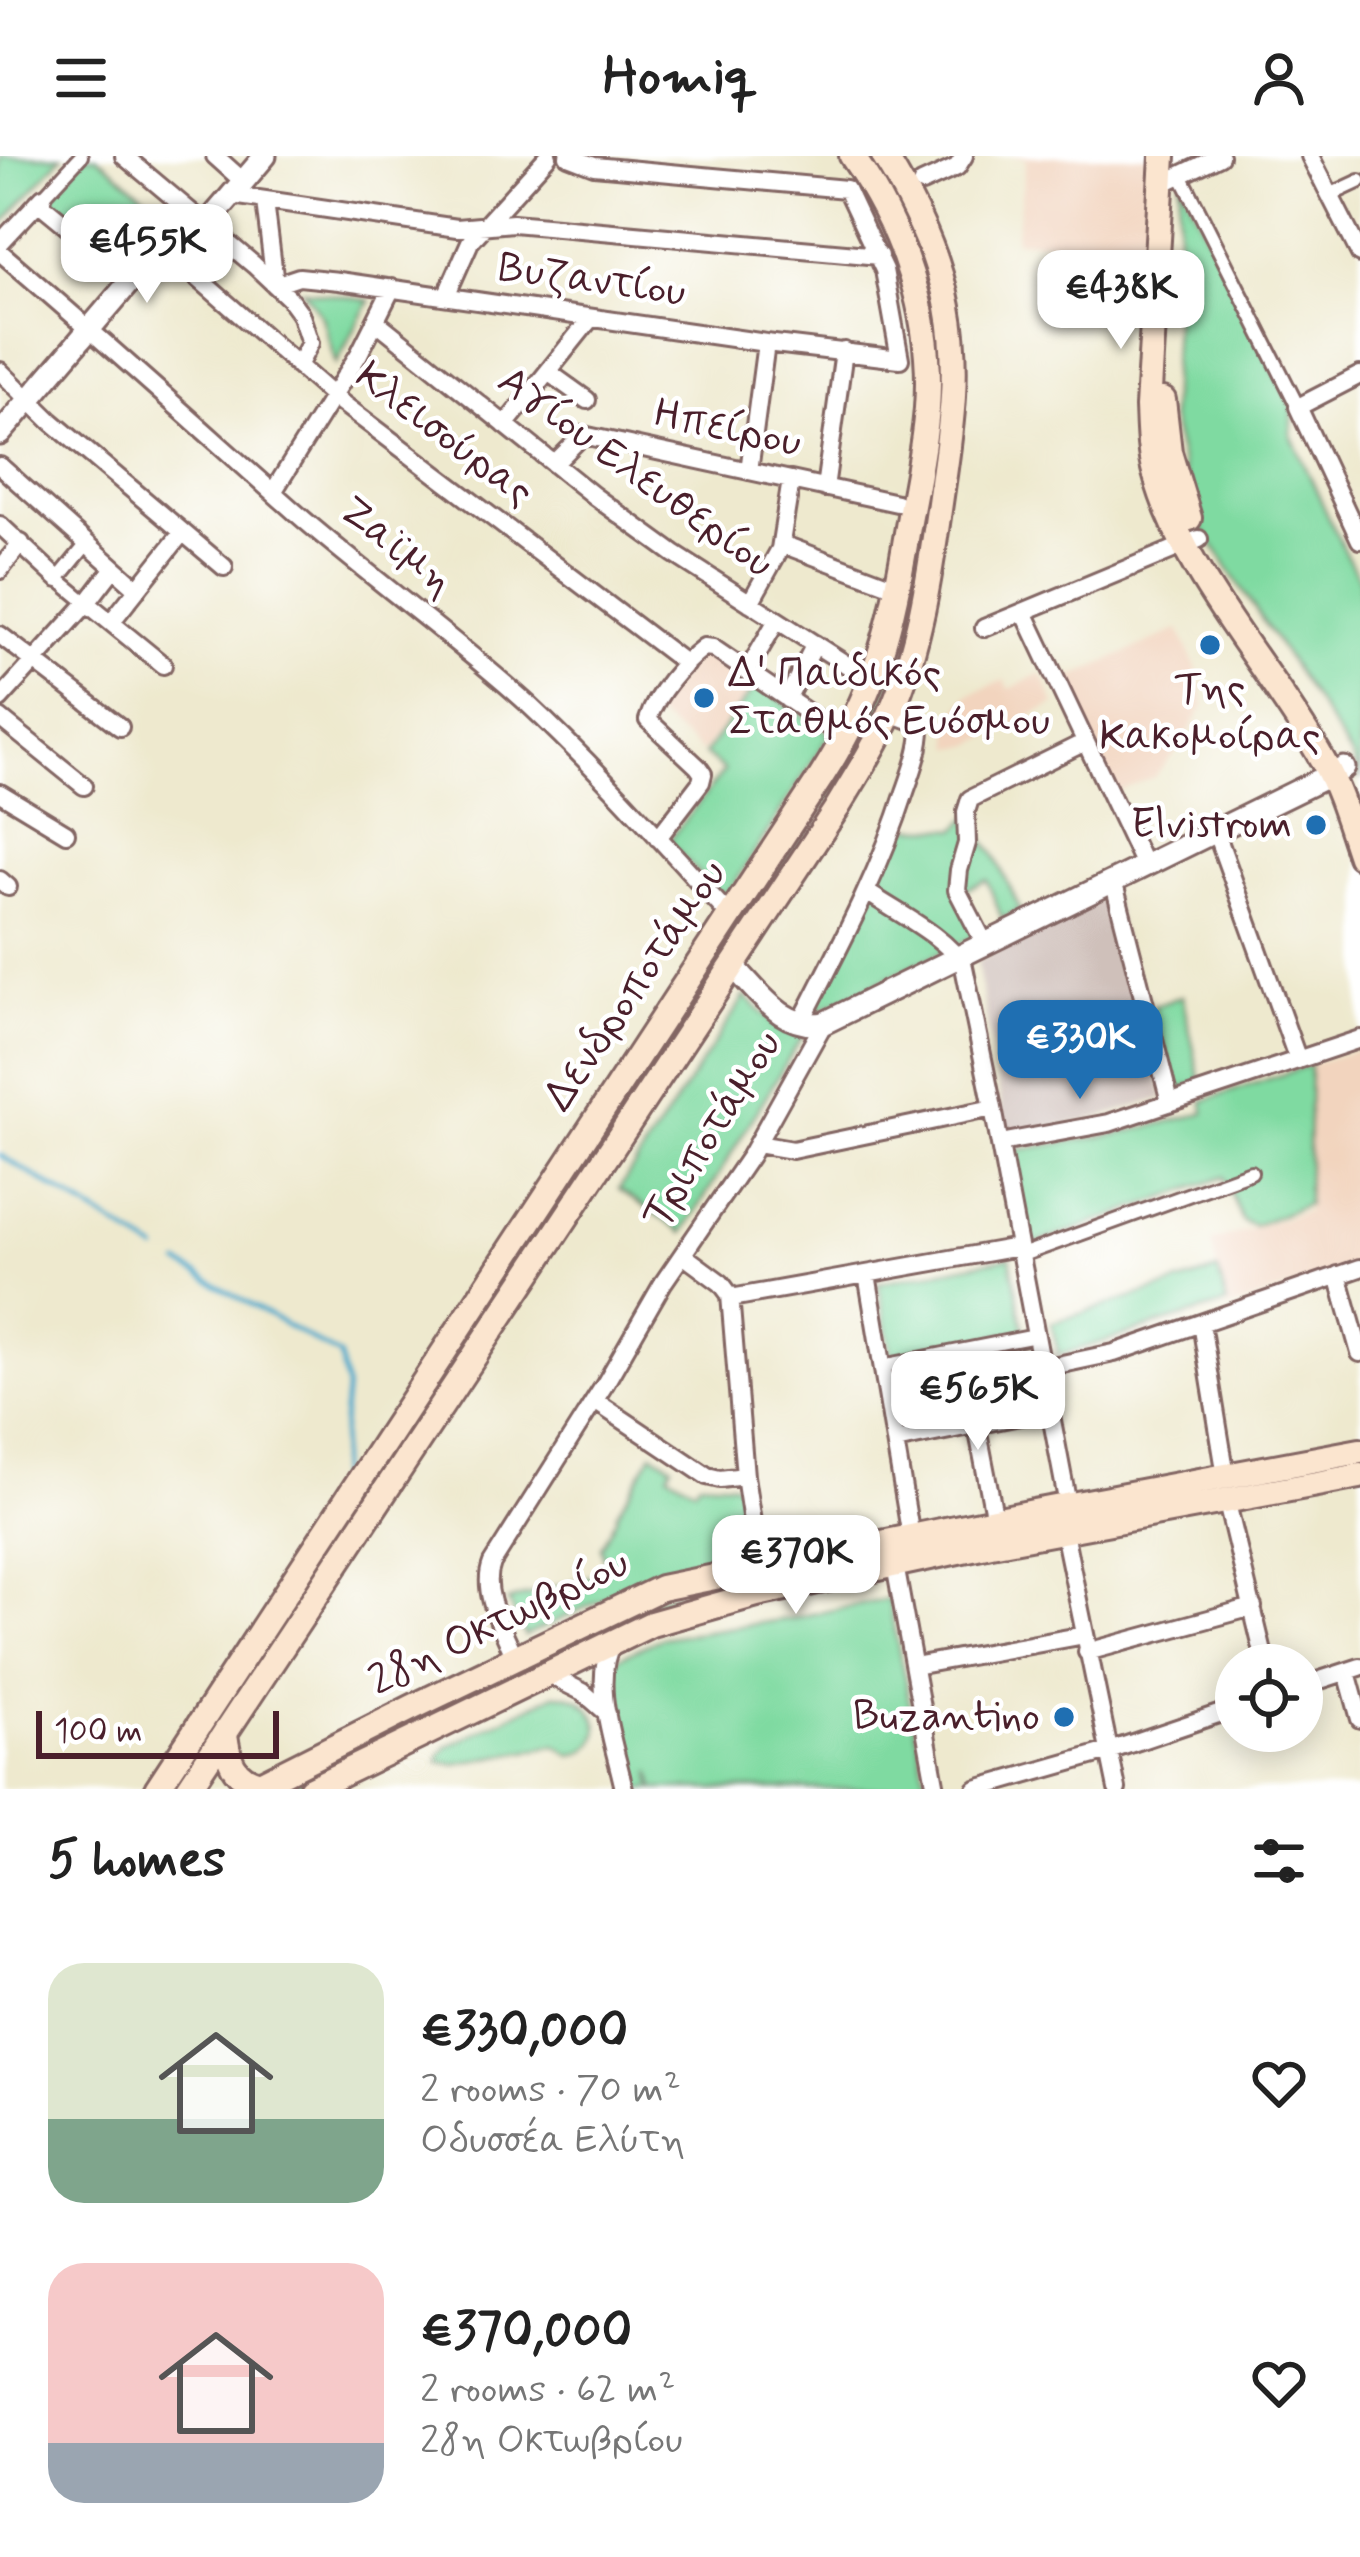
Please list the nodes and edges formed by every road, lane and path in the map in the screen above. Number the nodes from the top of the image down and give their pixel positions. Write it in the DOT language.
graph roads {
  1 [pos="81,156"];
  2 [pos="124,156"];
  3 [pos="215,156"];
  4 [pos="265,156"];
  5 [pos="548,156"];
  6 [pos="568,156"];
  7 [pos="852,156"];
  8 [pos="884,156"];
  9 [pos="964,156"];
  10 [pos="1220,156"];
  11 [pos="1310,156"];
  12 [pos="1171,170"];
  13 [pos="1360,181"];
  14 [pos="922,183"];
  15 [pos="238,188"];
  16 [pos="1330,195"];
  17 [pos="41,200"];
  18 [pos="265,201"];
  19 [pos="206,225"];
  20 [pos="484,226"];
  21 [pos="0,242"];
  22 [pos="167,251"];
  23 [pos="0,252"];
  24 [pos="1360,254"];
  25 [pos="879,256"];
  26 [pos="132,279"];
  27 [pos="275,285"];
  28 [pos="392,288"];
  29 [pos="446,296"];
  30 [pos="591,318"];
  31 [pos="377,322"];
  32 [pos="91,329"];
  33 [pos="766,343"];
  34 [pos="844,351"];
  35 [pos="298,366"];
  36 [pos="0,371"];
  37 [pos="548,372"];
  38 [pos="1360,375"];
  39 [pos="334,398"];
  40 [pos="30,400"];
  41 [pos="587,400"];
  42 [pos="1298,407"];
  43 [pos="505,425"];
  44 [pos="0,434"];
  45 [pos="554,464"];
  46 [pos="0,466"];
  47 [pos="749,471"];
  48 [pos="791,480"];
  49 [pos="826,488"];
  50 [pos="273,492"];
  51 [pos="897,503"];
  52 [pos="0,525"];
  53 [pos="182,533"];
  54 [pos="1360,540"];
  55 [pos="1192,542"];
  56 [pos="21,543"];
  57 [pos="86,544"];
  58 [pos="782,544"];
  59 [pos="224,567"];
  60 [pos="113,569"];
  61 [pos="0,570"];
  62 [pos="58,579"];
  63 [pos="898,588"];
  64 [pos="138,589"];
  65 [pos="87,603"];
  66 [pos="750,603"];
  67 [pos="1024,612"];
  68 [pos="777,620"];
  69 [pos="112,621"];
  70 [pos="984,628"];
  71 [pos="0,635"];
  72 [pos="814,644"];
  73 [pos="33,661"];
  74 [pos="686,664"];
  75 [pos="164,665"];
  76 [pos="747,672"];
  77 [pos="858,672"];
  78 [pos="0,699"];
  79 [pos="787,699"];
  80 [pos="891,713"];
  81 [pos="0,718"];
  82 [pos="120,727"];
  83 [pos="829,727"];
  84 [pos="1085,742"];
  85 [pos="1337,771"];
  86 [pos="84,786"];
  87 [pos="0,793"];
  88 [pos="1360,809"];
  89 [pos="1215,830"];
  90 [pos="65,833"];
  91 [pos="658,838"];
  92 [pos="1360,856"];
  93 [pos="1144,865"];
  94 [pos="1113,880"];
  95 [pos="867,892"];
  96 [pos="730,916"];
  97 [pos="985,944"];
  98 [pos="958,958"];
  99 [pos="734,966"];
  100 [pos="824,1023"];
  101 [pos="800,1024"];
  102 [pos="1360,1039"];
  103 [pos="1298,1060"];
  104 [pos="1170,1102"];
  105 [pos="993,1108"];
  106 [pos="1000,1143"];
  107 [pos="757,1144"];
  108 [pos="1251,1172"];
  109 [pos="1018,1251"];
  110 [pos="682,1255"];
  111 [pos="1360,1268"];
  112 [pos="867,1274"];
  113 [pos="1338,1275"];
  114 [pos="731,1298"];
  115 [pos="1201,1324"];
  116 [pos="1036,1336"];
  117 [pos="1360,1353"];
  118 [pos="883,1366"];
  119 [pos="1043,1368"];
  120 [pos="595,1401"];
  121 [pos="1050,1410"];
  122 [pos="977,1426"];
  123 [pos="895,1442"];
  124 [pos="1359,1472"];
  125 [pos="745,1476"];
  126 [pos="1226,1476"];
  127 [pos="1227,1502"];
  128 [pos="1068,1505"];
  129 [pos="994,1520"];
  130 [pos="1064,1532"];
  131 [pos="911,1537"];
  132 [pos="895,1565"];
  133 [pos="759,1568"];
  134 [pos="1253,1607"];
  135 [pos="613,1640"];
  136 [pos="1086,1644"];
  137 [pos="1261,1644"];
  138 [pos="515,1658"];
  139 [pos="914,1666"];
  140 [pos="1353,1670"];
  141 [pos="548,1674"];
  142 [pos="1323,1679"];
  143 [pos="608,1713"];
  144 [pos="1215,1715"];
  145 [pos="1360,1719"];
  146 [pos="224,1734"];
  147 [pos="1109,1751"];
  148 [pos="255,1786"];
  149 [pos="157,1789"];
  150 [pos="188,1789"];
  151 [pos="311,1789"];
  152 [pos="624,1789"];
  153 [pos="935,1789"];
  154 [pos="976,1789"];
  155 [pos="1118,1789"];
  1 -- 17 [label="street"];
  2 -- 19 [label="street"];
  3 -- 15 [label="street"];
  4 -- 15 [label="street"];
  5 -- 20 [label="street"];
  6 -- 25 [label="street"];
  7 -- 63 [label="main road, Δενδροποτάμου"];
  8 -- 80 [label="main road, Δενδροποτάμου"];
  9 -- 14 [label="street"];
  10 -- 12 [label="street"];
  11 -- 16 [label="street"];
  12 -- 42 [label="street"];
  12 -- 55 [label="main road"];
  13 -- 16 [label="street"];
  15 -- 18 [label="street"];
  15 -- 19 [label="street"];
  16 -- 24 [label="street"];
  17 -- 21 [label="street"];
  17 -- 26 [label="street"];
  18 -- 20 [label="street"];
  18 -- 27 [label="street"];
  19 -- 22 [label="street"];
  19 -- 27 [label="street"];
  20 -- 25 [label="street"];
  20 -- 29 [label="street"];
  22 -- 26 [label="street"];
  22 -- 35 [label="street, Κλεισούρας"];
  23 -- 32 [label="street, Ζαϊμη"];
  25 -- 34 [label="street, Βυζαντίου"];
  26 -- 32 [label="street"];
  27 -- 28 [label="street, Βυζαντίου"];
  27 -- 35 [label="street"];
  28 -- 29 [label="street, Βυζαντίου"];
  28 -- 31 [label="street"];
  29 -- 30 [label="street, Βυζαντίου"];
  30 -- 33 [label="street, Βυζαντίου"];
  30 -- 37 [label="street"];
  31 -- 39 [label="street"];
  31 -- 43 [label="street, Αγίου Ελευθερίου"];
  32 -- 40 [label="street"];
  32 -- 50 [label="street, Ζαϊμη"];
  33 -- 34 [label="street, Βυζαντίου"];
  33 -- 47 [label="street"];
  34 -- 49 [label="street"];
  35 -- 39 [label="street, Κλεισούρας"];
  36 -- 40 [label="street"];
  37 -- 41 [label="street"];
  37 -- 43 [label="street"];
  38 -- 42 [label="street"];
  39 -- 50 [label="street"];
  39 -- 74 [label="street, Κλεισούρας"];
  40 -- 44 [label="street"];
  40 -- 53 [label="street"];
  42 -- 54 [label="street"];
  43 -- 45 [label="street, Αγίου Ελευθερίου"];
  45 -- 47 [label="street, Ηπείρου"];
  45 -- 66 [label="street, Αγίου Ελευθερίου"];
  46 -- 57 [label="street"];
  47 -- 48 [label="street, Ηπείρου"];
  48 -- 49 [label="street, Ηπείρου"];
  48 -- 58 [label="street"];
  49 -- 51 [label="street, Ηπείρου"];
  50 -- 91 [label="street, Ζαϊμη"];
  52 -- 56 [label="street"];
  53 -- 59 [label="street"];
  53 -- 64 [label="street"];
  55 -- 67 [label="street"];
  55 -- 85 [label="main road"];
  56 -- 61 [label="street"];
  56 -- 62 [label="street"];
  57 -- 60 [label="street"];
  57 -- 62 [label="street"];
  58 -- 63 [label="street"];
  58 -- 66 [label="street"];
  60 -- 64 [label="street"];
  60 -- 65 [label="street"];
  62 -- 65 [label="street"];
  63 -- 96 [label="main road, Δενδροποτάμου"];
  64 -- 69 [label="street"];
  65 -- 69 [label="street"];
  65 -- 73 [label="street"];
  66 -- 68 [label="street, Αγίου Ελευθερίου"];
  67 -- 70 [label="street"];
  67 -- 84 [label="street"];
  68 -- 72 [label="street, Αγίου Ελευθερίου"];
  68 -- 76 [label="street"];
  69 -- 75 [label="street"];
  71 -- 73 [label="street"];
  72 -- 77 [label="street, Αγίου Ελευθερίου"];
  72 -- 79 [label="street"];
  73 -- 78 [label="street"];
  73 -- 82 [label="street"];
  74 -- 76 [label="street"];
  74 -- 91 [label="street"];
  76 -- 79 [label="street"];
  79 -- 83 [label="street"];
  80 -- 95 [label="street"];
  80 -- 99 [label="main road, Δενδροποτάμου"];
  81 -- 86 [label="street"];
  84 -- 93 [label="street"];
  84 -- 97 [label="street"];
  85 -- 88 [label="main road"];
  85 -- 89 [label="street, Τριποτάμου"];
  85 -- 92 [label="main road"];
  87 -- 90 [label="street"];
  89 -- 93 [label="street, Τριποτάμου"];
  89 -- 103 [label="street"];
  91 -- 96 [label="street, Ζαϊμη"];
  93 -- 94 [label="street, Τριποτάμου"];
  94 -- 97 [label="street, Τριποτάμου"];
  94 -- 104 [label="street"];
  95 -- 98 [label="street"];
  95 -- 101 [label="street"];
  96 -- 149 [label="main road, Δενδροποτάμου"];
  97 -- 98 [label="street, Τριποτάμου"];
  98 -- 100 [label="street, Τριποτάμου"];
  98 -- 105 [label="street"];
  99 -- 101 [label="street"];
  99 -- 146 [label="main road, Δενδροποτάμου"];
  100 -- 101 [label="street"];
  100 -- 107 [label="street, Τριποτάμου"];
  102 -- 103 [label="street"];
  103 -- 104 [label="street"];
  104 -- 106 [label="street"];
  105 -- 106 [label="street"];
  105 -- 107 [label="street"];
  106 -- 109 [label="street"];
  107 -- 110 [label="street, Τριποτάμου"];
  108 -- 109 [label="street"];
  109 -- 112 [label="street"];
  109 -- 116 [label="street"];
  110 -- 114 [label="street"];
  110 -- 120 [label="street, Τριποτάμου"];
  111 -- 113 [label="street"];
  112 -- 114 [label="street"];
  112 -- 118 [label="street"];
  113 -- 115 [label="street"];
  113 -- 117 [label="street"];
  114 -- 125 [label="street"];
  115 -- 119 [label="street"];
  115 -- 126 [label="street"];
  116 -- 118 [label="street"];
  116 -- 119 [label="street"];
  118 -- 123 [label="street"];
  119 -- 121 [label="street"];
  120 -- 125 [label="street"];
  120 -- 138 [label="street, Τριποτάμου"];
  121 -- 122 [label="street"];
  121 -- 128 [label="street"];
  122 -- 123 [label="street"];
  122 -- 129 [label="street"];
  123 -- 131 [label="street"];
  124 -- 126 [label="main road, 28η Οκτωβρίου"];
  124 -- 127 [label="main road, 28η Οκτωβρίου"];
  125 -- 133 [label="street"];
  126 -- 128 [label="main road, 28η Οκτωβρίου"];
  127 -- 130 [label="main road, 28η Οκτωβρίου"];
  127 -- 134 [label="street"];
  128 -- 129 [label="main road, 28η Οκτωβρίου"];
  129 -- 131 [label="main road, 28η Οκτωβρίου"];
  130 -- 132 [label="main road, 28η Οκτωβρίου"];
  130 -- 136 [label="street"];
  131 -- 133 [label="main road, 28η Οκτωβρίου"];
  132 -- 135 [label="main road, 28η Οκτωβρίου"];
  132 -- 139 [label="street"];
  133 -- 138 [label="main road, 28η Οκτωβρίου"];
  134 -- 136 [label="street"];
  134 -- 137 [label="street"];
  135 -- 141 [label="main road, 28η Οκτωβρίου"];
  135 -- 143 [label="street"];
  136 -- 139 [label="street"];
  136 -- 147 [label="street"];
  138 -- 148 [label="main road, 28η Οκτωβρίου"];
  139 -- 153 [label="street"];
  140 -- 142 [label="street"];
  140 -- 145 [label="street"];
  141 -- 143 [label="street"];
  141 -- 151 [label="main road, 28η Οκτωβρίου"];
  143 -- 152 [label="street"];
  144 -- 147 [label="street"];
  146 -- 148 [label="main road"];
  146 -- 150 [label="main road, Δενδροποτάμου"];
  147 -- 154 [label="street"];
  147 -- 155 [label="street"];
}
